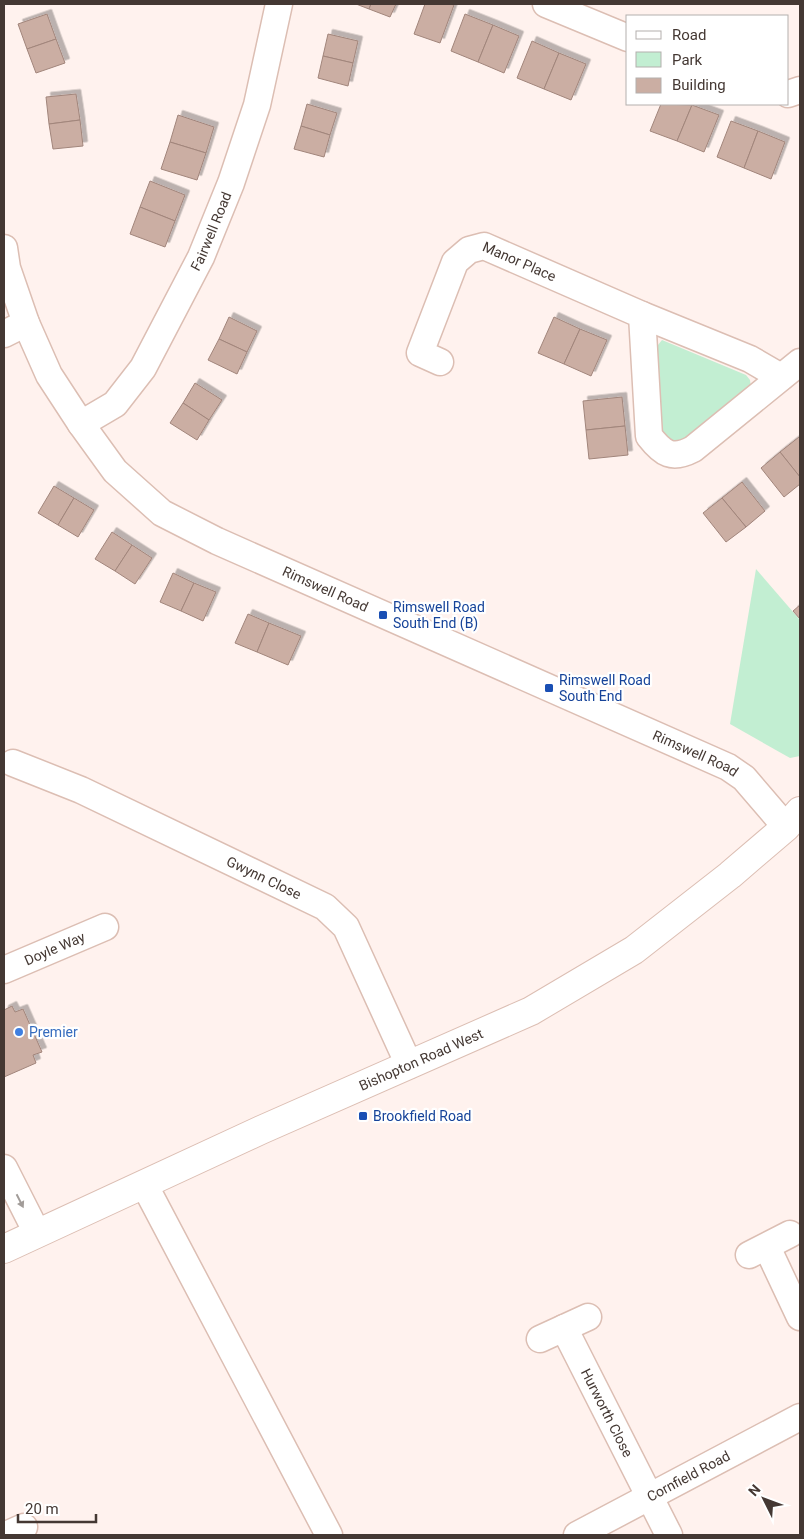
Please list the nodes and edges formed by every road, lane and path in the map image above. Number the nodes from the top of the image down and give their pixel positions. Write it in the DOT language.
graph roads {
  1 [pos="279,4"];
  2 [pos="546,4"];
  3 [pos="626,37"];
  4 [pos="4,248"];
  5 [pos="642,315"];
  6 [pos="15,328"];
  7 [pos="440,362"];
  8 [pos="791,369"];
  9 [pos="81,424"];
  10 [pos="14,763"];
  11 [pos="795,826"];
  12 [pos="105,927"];
  13 [pos="4,970"];
  14 [pos="409,1065"];
  15 [pos="4,1168"];
  16 [pos="144,1184"];
  17 [pos="37,1233"];
  18 [pos="790,1234"];
  19 [pos="4,1249"];
  20 [pos="588,1317"];
  21 [pos="800,1317"];
  22 [pos="564,1328"];
  23 [pos="540,1339"];
  24 [pos="800,1417"];
  25 [pos="650,1497"];
  26 [pos="329,1535"];
  27 [pos="577,1535"];
  28 [pos="670,1535"];
  1 -- 9 [label="street, Fairwell Road"];
  2 -- 3 [label="street"];
  4 -- 6 [label="street, Rimswell Road"];
  5 -- 7 [label="street, Manor Place"];
  5 -- 8 [label="street, Manor Place"];
  5 -- 8 [label="street, Manor Place"];
  6 -- 9 [label="street, Rimswell Road"];
  9 -- 11 [label="street, Rimswell Road"];
  10 -- 14 [label="street, Gwynn Close"];
  11 -- 14 [label="street, Bishopton Road West"];
  12 -- 13 [label="street, Doyle Way"];
  14 -- 16 [label="street, Bishopton Road West"];
  15 -- 17 [label="street, one-way"];
  16 -- 17 [label="street, Bishopton Road West"];
  16 -- 26 [label="street"];
  17 -- 19 [label="street, Bishopton Road West"];
  18 -- 21 [label="street"];
  20 -- 22 [label="street"];
  22 -- 23 [label="street"];
  22 -- 25 [label="street, Hurworth Close"];
  24 -- 25 [label="street, Cornfield Road"];
  25 -- 27 [label="street, Cornfield Road"];
  25 -- 28 [label="street, Hurworth Close"];
}
